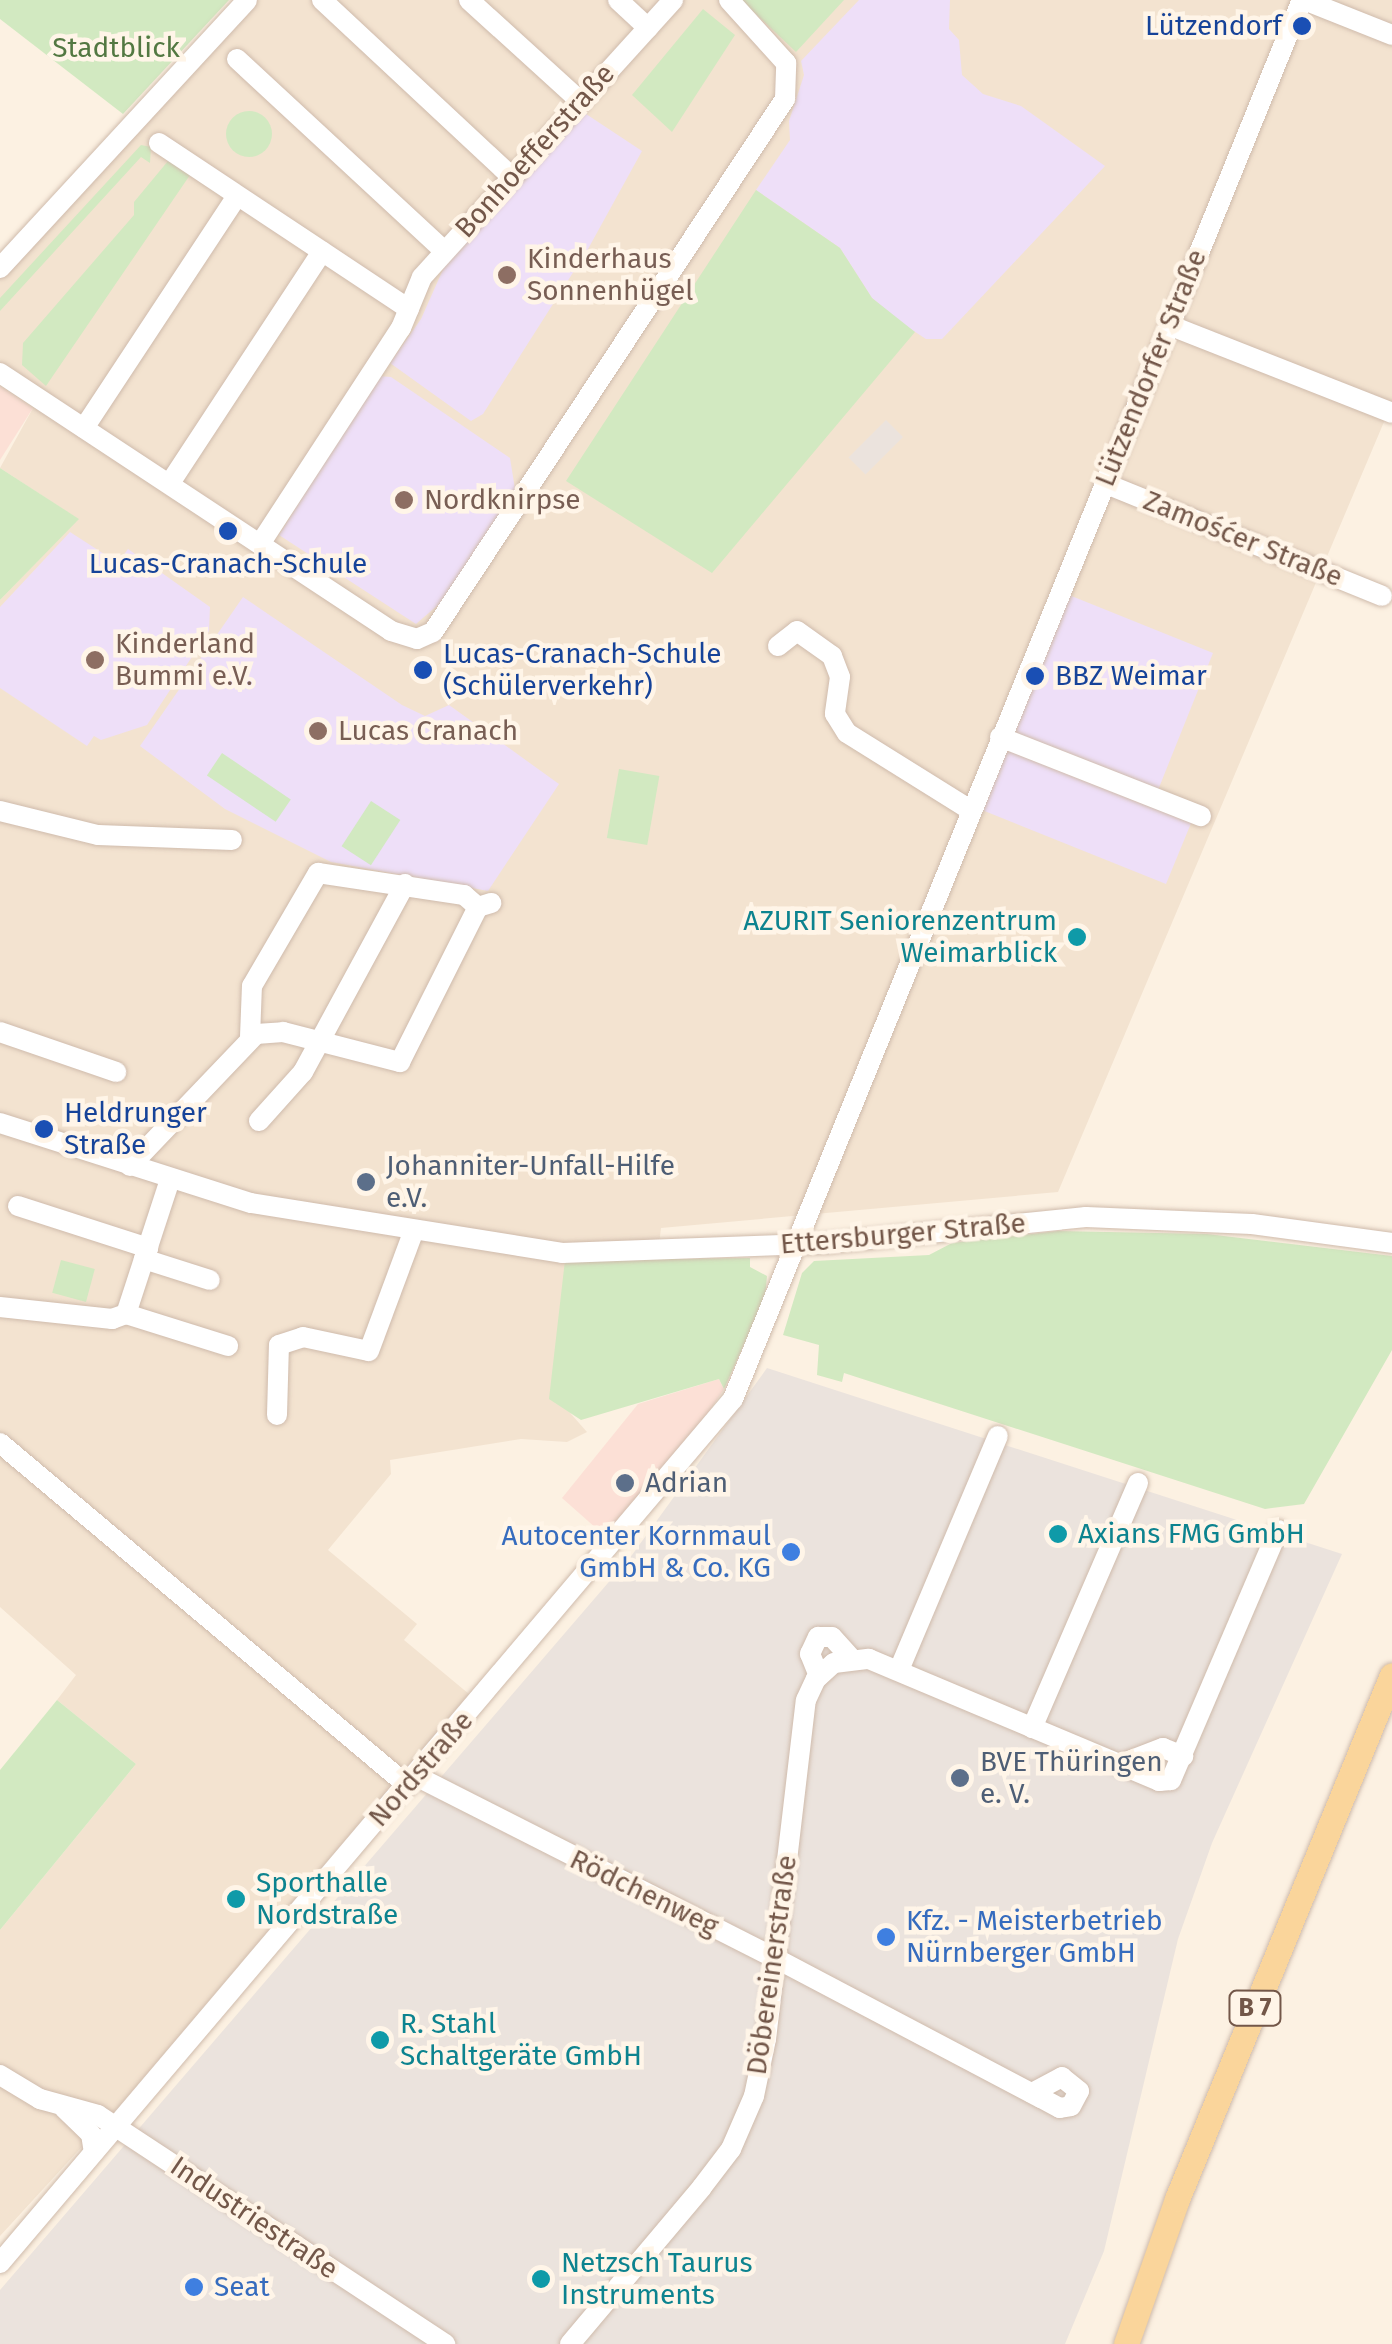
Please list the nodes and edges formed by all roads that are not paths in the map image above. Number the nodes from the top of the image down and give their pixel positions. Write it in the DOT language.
graph roads {
  1 [pos="248,0"];
  2 [pos="322,0"];
  3 [pos="469,0"];
  4 [pos="618,0"];
  5 [pos="673,0"];
  6 [pos="729,0"];
  7 [pos="1303,0"];
  8 [pos="648,28"];
  9 [pos="1392,35"];
  10 [pos="237,59"];
  11 [pos="580,101"];
  12 [pos="159,143"];
  13 [pos="512,177"];
  14 [pos="237,196"];
  15 [pos="444,251"];
  16 [pos="322,252"];
  17 [pos="0,268"];
  18 [pos="410,310"];
  19 [pos="1169,325"];
  20 [pos="0,373"];
  21 [pos="1392,413"];
  22 [pos="84,428"];
  23 [pos="170,483"];
  24 [pos="1104,483"];
  25 [pos="260,544"];
  26 [pos="1382,596"];
  27 [pos="778,646"];
  28 [pos="1000,737"];
  29 [pos="970,810"];
  30 [pos="0,811"];
  31 [pos="1201,816"];
  32 [pos="232,840"];
  33 [pos="405,884"];
  34 [pos="0,1032"];
  35 [pos="250,1037"];
  36 [pos="320,1042"];
  37 [pos="116,1072"];
  38 [pos="259,1121"];
  39 [pos="0,1123"];
  40 [pos="130,1166"];
  41 [pos="170,1179"];
  42 [pos="18,1206"];
  43 [pos="413,1233"];
  44 [pos="1392,1244"];
  45 [pos="792,1246"];
  46 [pos="146,1254"];
  47 [pos="210,1280"];
  48 [pos="0,1307"];
  49 [pos="126,1314"];
  50 [pos="228,1346"];
  51 [pos="277,1415"];
  52 [pos="998,1436"];
  53 [pos="0,1443"];
  54 [pos="1138,1483"];
  55 [pos="1278,1530"];
  56 [pos="851,1658"];
  57 [pos="899,1670"];
  58 [pos="1392,1674"];
  59 [pos="819,1676"];
  60 [pos="1032,1728"];
  61 [pos="1183,1756"];
  62 [pos="1122,1764"];
  63 [pos="412,1781"];
  64 [pos="776,1959"];
  65 [pos="0,2075"];
  66 [pos="1032,2093"];
  67 [pos="58,2104"];
  68 [pos="116,2126"];
  69 [pos="94,2152"];
  70 [pos="0,2263"];
  71 [pos="444,2344"];
  72 [pos="570,2344"];
  73 [pos="1126,2344"];
  1 -- 17 [label="street"];
  2 -- 13 [label="street"];
  3 -- 11 [label="street"];
  4 -- 8 [label="street"];
  5 -- 8 [label="street, Bonhoefferstraße"];
  6 -- 25 [label="street"];
  7 -- 9 [label="street"];
  7 -- 19 [label="street, Lützendorfer Straße"];
  8 -- 11 [label="street, Bonhoefferstraße"];
  10 -- 15 [label="street"];
  11 -- 13 [label="street, Bonhoefferstraße"];
  12 -- 14 [label="street"];
  13 -- 15 [label="street, Bonhoefferstraße"];
  14 -- 16 [label="street"];
  14 -- 22 [label="street"];
  15 -- 18 [label="street, Bonhoefferstraße"];
  16 -- 18 [label="street"];
  16 -- 23 [label="street"];
  18 -- 25 [label="street, Bonhoefferstraße"];
  19 -- 21 [label="street"];
  19 -- 24 [label="street, Lützendorfer Straße"];
  20 -- 22 [label="street"];
  22 -- 23 [label="street"];
  23 -- 25 [label="street"];
  24 -- 26 [label="street, Zamośćer Straße"];
  24 -- 28 [label="street, Lützendorfer Straße"];
  27 -- 29 [label="street"];
  28 -- 29 [label="street, Lützendorfer Straße"];
  28 -- 31 [label="street"];
  29 -- 45 [label="street, Lützendorfer Straße"];
  30 -- 32 [label="street"];
  33 -- 35 [label="street"];
  33 -- 36 [label="street"];
  33 -- 36 [label="street"];
  34 -- 37 [label="street"];
  35 -- 36 [label="street"];
  35 -- 40 [label="street"];
  36 -- 38 [label="street"];
  39 -- 40 [label="street, Ettersburger Straße"];
  40 -- 41 [label="street, Ettersburger Straße"];
  41 -- 43 [label="street, Ettersburger Straße"];
  41 -- 46 [label="street"];
  42 -- 46 [label="street"];
  43 -- 45 [label="street, Ettersburger Straße"];
  43 -- 51 [label="street"];
  44 -- 45 [label="street, Ettersburger Straße"];
  45 -- 63 [label="street, Nordstraße"];
  46 -- 47 [label="street"];
  46 -- 49 [label="street"];
  48 -- 49 [label="street"];
  49 -- 50 [label="street"];
  52 -- 57 [label="street"];
  53 -- 63 [label="street, Rödchenweg"];
  54 -- 60 [label="street"];
  55 -- 61 [label="street"];
  56 -- 57 [label="street"];
  56 -- 59 [label="street"];
  56 -- 59 [label="street, Döbereinerstraße"];
  57 -- 60 [label="street"];
  58 -- 73 [label="main road, B 7"];
  59 -- 64 [label="street, Döbereinerstraße"];
  60 -- 62 [label="street"];
  61 -- 62 [label="street"];
  61 -- 62 [label="street"];
  63 -- 64 [label="street, Rödchenweg"];
  63 -- 68 [label="street, Nordstraße"];
  64 -- 66 [label="street, Rödchenweg"];
  64 -- 72 [label="street, Döbereinerstraße"];
  65 -- 67 [label="street, Industriestraße"];
  67 -- 68 [label="street, Industriestraße"];
  67 -- 69 [label="street, Industriestraße"];
  68 -- 69 [label="street, Nordstraße"];
  68 -- 71 [label="street, Industriestraße"];
  69 -- 70 [label="street, Nordstraße"];
}
